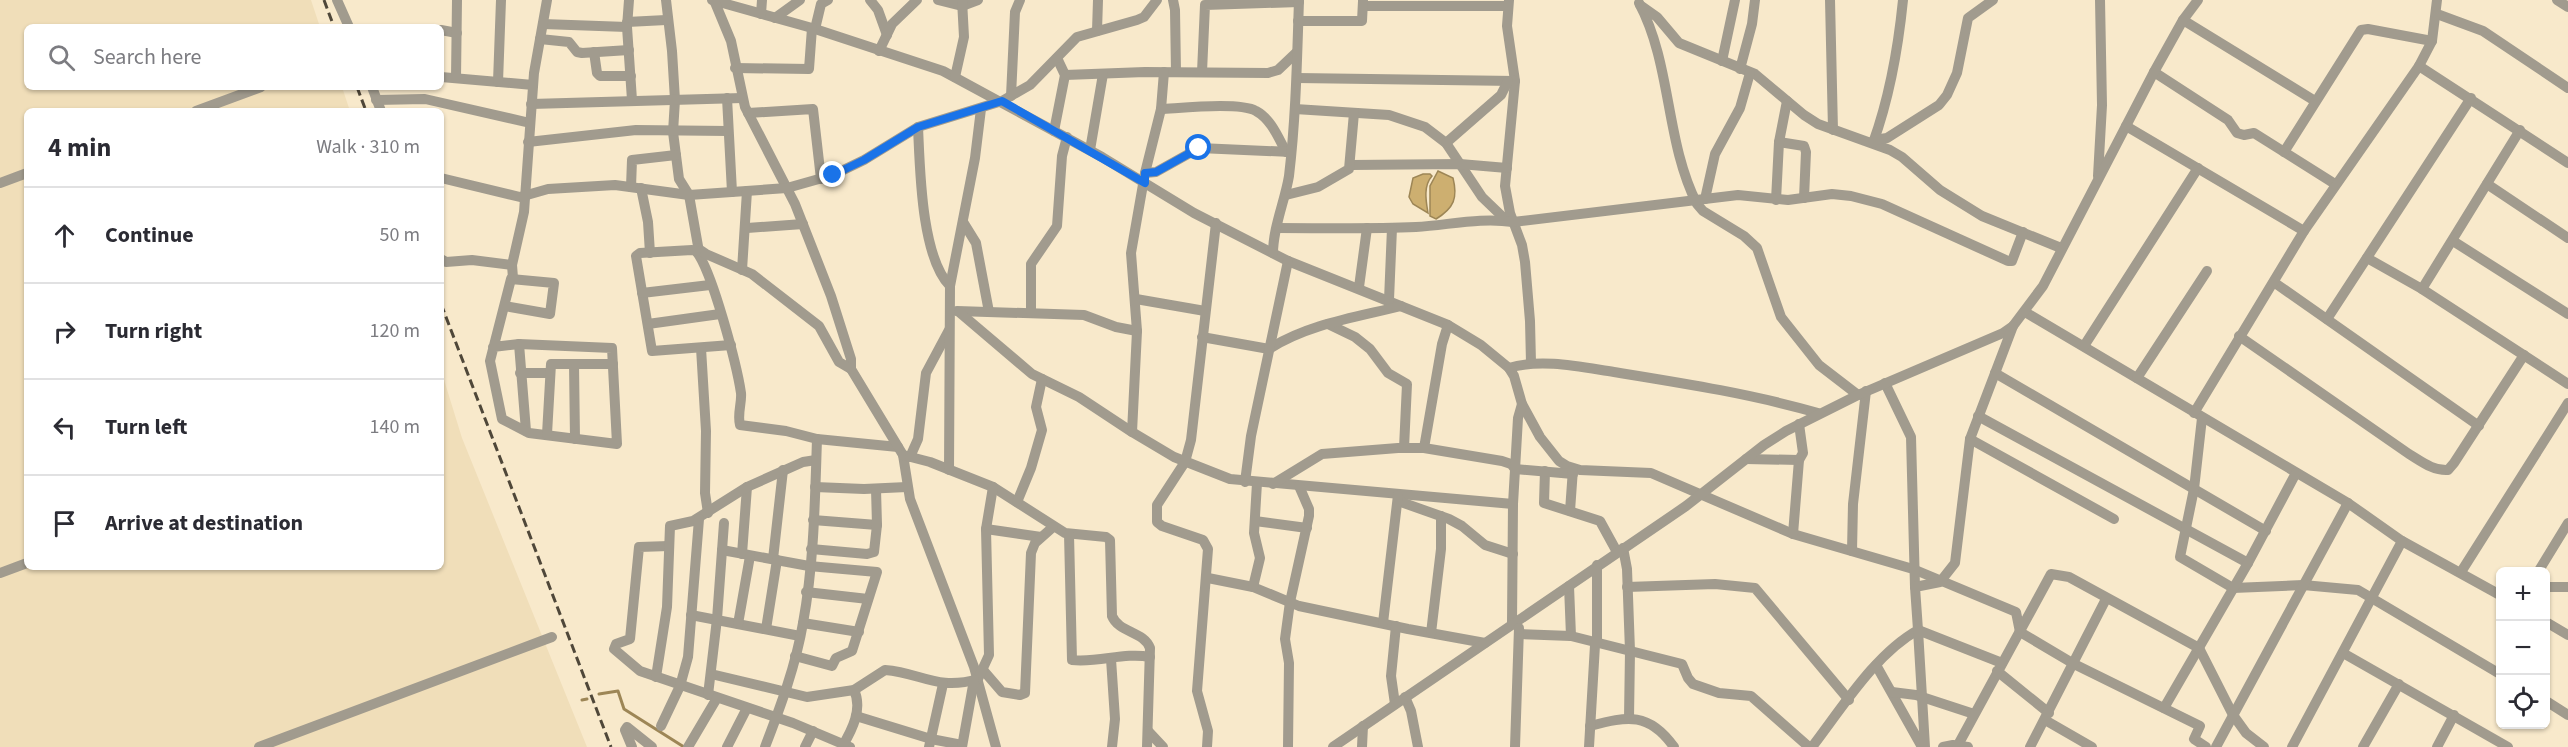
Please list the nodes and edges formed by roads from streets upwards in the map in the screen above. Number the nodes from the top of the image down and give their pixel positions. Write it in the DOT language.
graph roads {
  1 [pos="337,0"];
  2 [pos="457,0"];
  3 [pos="501,0"];
  4 [pos="547,0"];
  5 [pos="629,0"];
  6 [pos="666,0"];
  7 [pos="713,0"];
  8 [pos="762,0"];
  9 [pos="800,0"];
  10 [pos="828,0"];
  11 [pos="870,0"];
  12 [pos="917,0"];
  13 [pos="939,0"];
  14 [pos="978,0"];
  15 [pos="1020,0"];
  16 [pos="1098,0"];
  17 [pos="1157,0"];
  18 [pos="1173,0"];
  19 [pos="1735,0"];
  20 [pos="1755,0"];
  21 [pos="1830,0"];
  22 [pos="1903,0"];
  23 [pos="1993,0"];
  24 [pos="2198,0"];
  25 [pos="2437,0"];
  26 [pos="2557,0"];
  27 [pos="1299,1"];
  28 [pos="1638,2"];
  29 [pos="2098,2"];
  30 [pos="732,3"];
  31 [pos="962,3"];
  32 [pos="1363,3"];
  33 [pos="1508,3"];
  34 [pos="2568,7"];
  35 [pos="761,14"];
  36 [pos="2437,14"];
  37 [pos="775,18"];
  38 [pos="666,20"];
  39 [pos="2183,20"];
  40 [pos="1298,21"];
  41 [pos="348,24"];
  42 [pos="543,24"];
  43 [pos="627,25"];
  44 [pos="813,29"];
  45 [pos="444,31"];
  46 [pos="1097,31"];
  47 [pos="457,33"];
  48 [pos="887,35"];
  49 [pos="540,39"];
  50 [pos="2433,41"];
  51 [pos="629,50"];
  52 [pos="879,51"];
  53 [pos="594,52"];
  54 [pos="1297,52"];
  55 [pos="1057,58"];
  56 [pos="1722,62"];
  57 [pos="2419,66"];
  58 [pos="735,68"];
  59 [pos="1745,71"];
  60 [pos="1164,72"];
  61 [pos="1176,72"];
  62 [pos="1202,72"];
  63 [pos="2154,72"];
  64 [pos="1103,74"];
  65 [pos="1065,75"];
  66 [pos="631,76"];
  67 [pos="444,77"];
  68 [pos="955,77"];
  69 [pos="456,78"];
  70 [pos="1297,78"];
  71 [pos="1512,81"];
  72 [pos="498,82"];
  73 [pos="534,85"];
  74 [pos="2568,88"];
  75 [pos="253,90"];
  76 [pos="373,90"];
  77 [pos="727,98"];
  78 [pos="742,98"];
  79 [pos="2471,98"];
  80 [pos="1007,99"];
  81 [pos="376,100"];
  82 [pos="632,100"];
  83 [pos="675,100"];
  84 [pos="1788,101"];
  85 [pos="2315,101"];
  86 [pos="531,104"];
  87 [pos="204,108"];
  88 [pos="380,108"];
  89 [pos="981,109"];
  90 [pos="1161,109"];
  91 [pos="1295,109"];
  92 [pos="748,113"];
  93 [pos="1354,113"];
  94 [pos="530,123"];
  95 [pos="2126,126"];
  96 [pos="918,127"];
  97 [pos="1833,130"];
  98 [pos="2520,130"];
  99 [pos="728,131"];
  100 [pos="1054,131"];
  101 [pos="673,132"];
  102 [pos="1067,137"];
  103 [pos="528,142"];
  104 [pos="1779,142"];
  105 [pos="1874,142"];
  106 [pos="1446,143"];
  107 [pos="1090,150"];
  108 [pos="1288,152"];
  109 [pos="2284,152"];
  110 [pos="676,155"];
  111 [pos="2568,163"];
  112 [pos="1460,164"];
  113 [pos="1351,165"];
  114 [pos="1506,168"];
  115 [pos="2198,168"];
  116 [pos="24,174"];
  117 [pos="1145,178"];
  118 [pos="444,179"];
  119 [pos="820,179"];
  120 [pos="2098,179"];
  121 [pos="0,183"];
  122 [pos="2335,184"];
  123 [pos="2487,184"];
  124 [pos="636,187"];
  125 [pos="787,188"];
  126 [pos="747,191"];
  127 [pos="732,192"];
  128 [pos="689,195"];
  129 [pos="1286,195"];
  130 [pos="524,198"];
  131 [pos="1804,198"];
  132 [pos="1700,199"];
  133 [pos="1776,200"];
  134 [pos="1510,221"];
  135 [pos="963,222"];
  136 [pos="1216,223"];
  137 [pos="803,224"];
  138 [pos="747,228"];
  139 [pos="1277,228"];
  140 [pos="1367,228"];
  141 [pos="1392,228"];
  142 [pos="2304,231"];
  143 [pos="2023,232"];
  144 [pos="2568,238"];
  145 [pos="2453,241"];
  146 [pos="2061,248"];
  147 [pos="697,250"];
  148 [pos="650,253"];
  149 [pos="1273,253"];
  150 [pos="2367,258"];
  151 [pos="444,261"];
  152 [pos="1288,261"];
  153 [pos="512,265"];
  154 [pos="742,270"];
  155 [pos="2207,272"];
  156 [pos="513,278"];
  157 [pos="2275,283"];
  158 [pos="710,285"];
  159 [pos="950,286"];
  160 [pos="1359,288"];
  161 [pos="2422,289"];
  162 [pos="642,293"];
  163 [pos="1136,298"];
  164 [pos="1389,300"];
  165 [pos="504,306"];
  166 [pos="1401,306"];
  167 [pos="955,311"];
  168 [pos="1205,311"];
  169 [pos="989,312"];
  170 [pos="2025,312"];
  171 [pos="1031,313"];
  172 [pos="2568,314"];
  173 [pos="720,315"];
  174 [pos="2327,319"];
  175 [pos="648,324"];
  176 [pos="1328,324"];
  177 [pos="1448,325"];
  178 [pos="2013,326"];
  179 [pos="950,329"];
  180 [pos="1137,332"];
  181 [pos="2239,336"];
  182 [pos="1202,338"];
  183 [pos="519,344"];
  184 [pos="730,345"];
  185 [pos="2084,346"];
  186 [pos="493,347"];
  187 [pos="701,348"];
  188 [pos="1269,350"];
  189 [pos="2524,355"];
  190 [pos="1531,363"];
  191 [pos="574,364"];
  192 [pos="613,364"];
  193 [pos="1509,368"];
  194 [pos="851,369"];
  195 [pos="520,373"];
  196 [pos="550,373"];
  197 [pos="1995,374"];
  198 [pos="2137,378"];
  199 [pos="1041,379"];
  200 [pos="1885,383"];
  201 [pos="2568,384"];
  202 [pos="1862,393"];
  203 [pos="2568,403"];
  204 [pos="1522,404"];
  205 [pos="1818,413"];
  206 [pos="2198,415"];
  207 [pos="1978,416"];
  208 [pos="1799,424"];
  209 [pos="2479,426"];
  210 [pos="526,430"];
  211 [pos="1132,432"];
  212 [pos="547,434"];
  213 [pos="575,439"];
  214 [pos="817,439"];
  215 [pos="1970,439"];
  216 [pos="1404,448"];
  217 [pos="1424,448"];
  218 [pos="904,453"];
  219 [pos="1746,459"];
  220 [pos="816,460"];
  221 [pos="1798,460"];
  222 [pos="1185,462"];
  223 [pos="1515,469"];
  224 [pos="783,470"];
  225 [pos="949,470"];
  226 [pos="1545,471"];
  227 [pos="1573,471"];
  228 [pos="2296,473"];
  229 [pos="1245,482"];
  230 [pos="1257,483"];
  231 [pos="1273,484"];
  232 [pos="1299,486"];
  233 [pos="747,487"];
  234 [pos="815,487"];
  235 [pos="908,487"];
  236 [pos="993,487"];
  237 [pos="876,489"];
  238 [pos="2194,489"];
  239 [pos="1699,495"];
  240 [pos="1398,498"];
  241 [pos="1017,502"];
  242 [pos="2348,503"];
  243 [pos="1513,504"];
  244 [pos="1570,511"];
  245 [pos="703,516"];
  246 [pos="1441,516"];
  247 [pos="2114,519"];
  248 [pos="813,520"];
  249 [pos="1255,521"];
  250 [pos="724,523"];
  251 [pos="2568,523"];
  252 [pos="877,525"];
  253 [pos="1053,527"];
  254 [pos="1307,528"];
  255 [pos="986,529"];
  256 [pos="2186,529"];
  257 [pos="2266,531"];
  258 [pos="1069,534"];
  259 [pos="1793,534"];
  260 [pos="1041,537"];
  261 [pos="2564,538"];
  262 [pos="2402,541"];
  263 [pos="669,546"];
  264 [pos="811,549"];
  265 [pos="722,550"];
  266 [pos="1620,550"];
  267 [pos="1852,551"];
  268 [pos="1513,554"];
  269 [pos="746,555"];
  270 [pos="775,560"];
  271 [pos="2248,563"];
  272 [pos="24,564"];
  273 [pos="1597,565"];
  274 [pos="809,566"];
  275 [pos="2542,567"];
  276 [pos="1913,569"];
  277 [pos="0,573"];
  278 [pos="2461,573"];
  279 [pos="1208,578"];
  280 [pos="1940,582"];
  281 [pos="2303,585"];
  282 [pos="1569,586"];
  283 [pos="1253,587"];
  284 [pos="1627,587"];
  285 [pos="1915,587"];
  286 [pos="2550,587"];
  287 [pos="2568,587"];
  288 [pos="2233,588"];
  289 [pos="806,592"];
  290 [pos="2496,593"];
  291 [pos="2372,597"];
  292 [pos="868,599"];
  293 [pos="2106,599"];
  294 [pos="1290,602"];
  295 [pos="691,615"];
  296 [pos="717,619"];
  297 [pos="1516,621"];
  298 [pos="803,623"];
  299 [pos="1383,623"];
  300 [pos="738,624"];
  301 [pos="2550,624"];
  302 [pos="1396,626"];
  303 [pos="766,629"];
  304 [pos="1918,630"];
  305 [pos="859,632"];
  306 [pos="2020,632"];
  307 [pos="1431,633"];
  308 [pos="1519,634"];
  309 [pos="2568,635"];
  310 [pos="800,636"];
  311 [pos="1571,636"];
  312 [pos="552,637"];
  313 [pos="1597,641"];
  314 [pos="1485,643"];
  315 [pos="2199,648"];
  316 [pos="1630,651"];
  317 [pos="2343,653"];
  318 [pos="795,656"];
  319 [pos="1150,657"];
  320 [pos="1111,659"];
  321 [pos="2074,664"];
  322 [pos="1876,665"];
  323 [pos="2000,667"];
  324 [pos="2496,672"];
  325 [pos="711,674"];
  326 [pos="978,676"];
  327 [pos="656,677"];
  328 [pos="944,684"];
  329 [pos="2399,684"];
  330 [pos="680,686"];
  331 [pos="854,690"];
  332 [pos="784,692"];
  333 [pos="1892,693"];
  334 [pos="712,697"];
  335 [pos="1405,697"];
  336 [pos="1922,697"];
  337 [pos="1849,700"];
  338 [pos="1395,704"];
  339 [pos="2550,704"];
  340 [pos="747,708"];
  341 [pos="2164,708"];
  342 [pos="1974,714"];
  343 [pos="2233,714"];
  344 [pos="2454,715"];
  345 [pos="2568,715"];
  346 [pos="856,716"];
  347 [pos="2047,717"];
  348 [pos="776,718"];
  349 [pos="1629,718"];
  350 [pos="661,726"];
  351 [pos="1363,726"];
  352 [pos="1590,726"];
  353 [pos="813,731"];
  354 [pos="1148,731"];
  355 [pos="930,743"];
  356 [pos="2192,743"];
  357 [pos="845,746"];
  358 [pos="962,746"];
  359 [pos="1963,746"];
  360 [pos="258,747"];
  361 [pos="632,747"];
  362 [pos="652,747"];
  363 [pos="688,747"];
  364 [pos="727,747"];
  365 [pos="765,747"];
  366 [pos="805,747"];
  367 [pos="996,747"];
  368 [pos="1112,747"];
  369 [pos="1147,747"];
  370 [pos="1163,747"];
  371 [pos="1207,747"];
  372 [pos="1288,747"];
  373 [pos="1333,747"];
  374 [pos="1362,747"];
  375 [pos="1419,747"];
  376 [pos="1515,747"];
  377 [pos="1589,747"];
  378 [pos="1674,747"];
  379 [pos="1810,747"];
  380 [pos="1922,747"];
  381 [pos="1943,747"];
  382 [pos="2030,747"];
  383 [pos="2092,747"];
  384 [pos="2206,747"];
  385 [pos="2216,747"];
  386 [pos="2264,747"];
  387 [pos="2292,747"];
  388 [pos="2363,747"];
  389 [pos="2438,747"];
  390 [pos="2508,747"];
  1 -- 41 [label="street"];
  2 -- 47 [label="street"];
  3 -- 72 [label="street"];
  4 -- 42 [label="street"];
  5 -- 43 [label="street"];
  6 -- 38 [label="street"];
  7 -- 30 [label="street"];
  7 -- 58 [label="street"];
  8 -- 35 [label="street"];
  9 -- 37 [label="street"];
  10 -- 44 [label="street"];
  11 -- 48 [label="street"];
  12 -- 48 [label="street"];
  13 -- 31 [label="street"];
  14 -- 31 [label="street"];
  15 -- 80 [label="street"];
  16 -- 46 [label="street"];
  17 -- 46 [label="street"];
  18 -- 61 [label="street"];
  19 -- 56 [label="street"];
  20 -- 59 [label="street"];
  21 -- 97 [label="street"];
  22 -- 105 [label="street"];
  23 -- 105 [label="street"];
  24 -- 39 [label="street"];
  25 -- 36 [label="street"];
  26 -- 34 [label="street"];
  27 -- 40 [label="street"];
  27 -- 62 [label="street"];
  28 -- 56 [label="street"];
  28 -- 132 [label="street"];
  29 -- 120 [label="street"];
  30 -- 35 [label="street"];
  31 -- 68 [label="street"];
  32 -- 33 [label="street"];
  32 -- 40 [label="street"];
  33 -- 71 [label="street"];
  35 -- 37 [label="street"];
  36 -- 50 [label="street"];
  36 -- 74 [label="street"];
  37 -- 44 [label="street"];
  38 -- 43 [label="street"];
  38 -- 83 [label="street"];
  39 -- 63 [label="street"];
  39 -- 85 [label="street"];
  40 -- 54 [label="street"];
  42 -- 43 [label="street"];
  42 -- 49 [label="street"];
  43 -- 51 [label="street"];
  44 -- 52 [label="street"];
  44 -- 58 [label="street"];
  45 -- 47 [label="street"];
  46 -- 55 [label="street"];
  47 -- 69 [label="street"];
  48 -- 52 [label="street"];
  49 -- 53 [label="street"];
  49 -- 73 [label="street"];
  50 -- 57 [label="street"];
  50 -- 85 [label="street"];
  51 -- 53 [label="street"];
  51 -- 66 [label="street"];
  52 -- 68 [label="street"];
  53 -- 66 [label="street"];
  54 -- 62 [label="street"];
  54 -- 70 [label="street"];
  55 -- 65 [label="street"];
  55 -- 80 [label="street"];
  56 -- 59 [label="street"];
  57 -- 79 [label="street"];
  57 -- 122 [label="street"];
  58 -- 78 [label="street"];
  59 -- 84 [label="street"];
  59 -- 132 [label="street"];
  60 -- 61 [label="street"];
  60 -- 64 [label="street"];
  60 -- 90 [label="street"];
  61 -- 62 [label="street"];
  63 -- 95 [label="street"];
  63 -- 109 [label="street"];
  64 -- 65 [label="street"];
  64 -- 107 [label="street"];
  65 -- 100 [label="street"];
  66 -- 82 [label="street"];
  67 -- 69 [label="street"];
  68 -- 80 [label="street"];
  69 -- 72 [label="street"];
  70 -- 71 [label="street"];
  70 -- 91 [label="street"];
  71 -- 106 [label="street"];
  71 -- 114 [label="street"];
  72 -- 73 [label="street"];
  73 -- 86 [label="street"];
  75 -- 87 [label="street"];
  76 -- 81 [label="street"];
  77 -- 78 [label="street"];
  77 -- 83 [label="street"];
  77 -- 99 [label="street"];
  78 -- 92 [label="street"];
  79 -- 98 [label="street"];
  79 -- 150 [label="street"];
  80 -- 89 [label="street"];
  80 -- 100 [label="street"];
  81 -- 88 [label="street"];
  81 -- 94 [label="street"];
  82 -- 83 [label="street"];
  82 -- 86 [label="street"];
  83 -- 101 [label="street"];
  84 -- 97 [label="street"];
  84 -- 104 [label="street"];
  85 -- 109 [label="street"];
  86 -- 94 [label="street"];
  89 -- 96 [label="street"];
  89 -- 135 [label="street"];
  90 -- 108 [label="street"];
  90 -- 117 [label="street"];
  91 -- 93 [label="street"];
  91 -- 108 [label="street"];
  92 -- 119 [label="street"];
  92 -- 125 [label="street"];
  93 -- 106 [label="street"];
  93 -- 113 [label="street"];
  94 -- 103 [label="street"];
  95 -- 115 [label="street"];
  95 -- 120 [label="street"];
  96 -- 119 [label="street"];
  96 -- 159 [label="street"];
  97 -- 105 [label="street"];
  98 -- 111 [label="street"];
  98 -- 123 [label="street"];
  99 -- 101 [label="street"];
  99 -- 127 [label="street"];
  100 -- 102 [label="street"];
  101 -- 103 [label="street"];
  101 -- 110 [label="street"];
  102 -- 107 [label="street"];
  102 -- 171 [label="street"];
  103 -- 130 [label="street"];
  104 -- 131 [label="street"];
  104 -- 133 [label="street"];
  105 -- 143 [label="street"];
  106 -- 112 [label="street"];
  107 -- 117 [label="street"];
  108 -- 117 [label="street"];
  108 -- 129 [label="street"];
  109 -- 122 [label="street"];
  110 -- 124 [label="street"];
  110 -- 128 [label="street"];
  112 -- 113 [label="street"];
  112 -- 114 [label="street"];
  112 -- 134 [label="street"];
  113 -- 129 [label="street"];
  114 -- 134 [label="street"];
  115 -- 142 [label="street"];
  115 -- 185 [label="street"];
  116 -- 121 [label="street"];
  117 -- 136 [label="street"];
  117 -- 163 [label="street"];
  118 -- 130 [label="street"];
  119 -- 125 [label="street"];
  120 -- 146 [label="street"];
  122 -- 142 [label="street"];
  123 -- 144 [label="street"];
  123 -- 145 [label="street"];
  124 -- 128 [label="street"];
  124 -- 130 [label="street"];
  124 -- 148 [label="street"];
  125 -- 126 [label="street"];
  125 -- 137 [label="street"];
  126 -- 127 [label="street"];
  126 -- 138 [label="street"];
  127 -- 128 [label="street"];
  128 -- 147 [label="street"];
  129 -- 139 [label="street"];
  130 -- 153 [label="street"];
  131 -- 133 [label="street"];
  131 -- 143 [label="street"];
  132 -- 133 [label="street"];
  132 -- 134 [label="street"];
  132 -- 202 [label="street"];
  134 -- 141 [label="street"];
  134 -- 190 [label="street"];
  135 -- 159 [label="street"];
  135 -- 169 [label="street"];
  136 -- 149 [label="street"];
  136 -- 168 [label="street"];
  137 -- 138 [label="street"];
  137 -- 194 [label="street"];
  138 -- 154 [label="street"];
  139 -- 140 [label="street"];
  139 -- 149 [label="street"];
  140 -- 141 [label="street"];
  140 -- 160 [label="street"];
  141 -- 164 [label="street"];
  142 -- 157 [label="street"];
  143 -- 146 [label="street"];
  145 -- 161 [label="street"];
  145 -- 172 [label="street"];
  146 -- 170 [label="street"];
  147 -- 148 [label="street"];
  147 -- 154 [label="street"];
  147 -- 158 [label="street"];
  148 -- 162 [label="street"];
  149 -- 152 [label="street"];
  150 -- 161 [label="street"];
  150 -- 174 [label="street"];
  151 -- 153 [label="street"];
  152 -- 160 [label="street"];
  152 -- 188 [label="street"];
  153 -- 156 [label="street"];
  154 -- 194 [label="street"];
  155 -- 198 [label="street"];
  156 -- 165 [label="street"];
  156 -- 165 [label="street"];
  157 -- 174 [label="street"];
  157 -- 181 [label="street"];
  158 -- 162 [label="street"];
  158 -- 173 [label="street"];
  159 -- 167 [label="street"];
  160 -- 164 [label="street"];
  161 -- 189 [label="street"];
  162 -- 175 [label="street"];
  163 -- 168 [label="street"];
  163 -- 180 [label="street"];
  164 -- 166 [label="street"];
  165 -- 186 [label="street"];
  166 -- 176 [label="street"];
  166 -- 177 [label="street"];
  167 -- 169 [label="street"];
  167 -- 179 [label="street"];
  167 -- 199 [label="street"];
  168 -- 182 [label="street"];
  169 -- 171 [label="street"];
  170 -- 178 [label="street"];
  170 -- 185 [label="street"];
  171 -- 180 [label="street"];
  173 -- 175 [label="street"];
  173 -- 184 [label="street"];
  174 -- 209 [label="street"];
  175 -- 187 [label="street"];
  176 -- 188 [label="street"];
  176 -- 216 [label="street"];
  177 -- 193 [label="street"];
  177 -- 217 [label="street"];
  178 -- 197 [label="street"];
  178 -- 200 [label="street"];
  179 -- 218 [label="street"];
  179 -- 225 [label="street"];
  180 -- 211 [label="street"];
  181 -- 206 [label="street"];
  181 -- 209 [label="street"];
  182 -- 188 [label="street"];
  182 -- 222 [label="street"];
  183 -- 186 [label="street"];
  183 -- 192 [label="street"];
  183 -- 195 [label="street"];
  184 -- 187 [label="street"];
  184 -- 214 [label="street"];
  185 -- 198 [label="street"];
  186 -- 210 [label="street"];
  187 -- 245 [label="street"];
  188 -- 229 [label="street"];
  189 -- 201 [label="street"];
  189 -- 209 [label="street"];
  190 -- 193 [label="street"];
  190 -- 205 [label="street"];
  191 -- 192 [label="street"];
  191 -- 196 [label="street"];
  191 -- 213 [label="street"];
  192 -- 213 [label="street"];
  193 -- 204 [label="street"];
  194 -- 218 [label="street"];
  195 -- 196 [label="street"];
  195 -- 210 [label="street"];
  196 -- 212 [label="street"];
  197 -- 207 [label="street"];
  197 -- 238 [label="street"];
  198 -- 206 [label="street"];
  199 -- 211 [label="street"];
  199 -- 241 [label="street"];
  200 -- 202 [label="street"];
  200 -- 276 [label="street"];
  202 -- 205 [label="street"];
  202 -- 267 [label="street"];
  203 -- 278 [label="street"];
  204 -- 223 [label="street"];
  204 -- 227 [label="street"];
  205 -- 208 [label="street"];
  206 -- 228 [label="street"];
  206 -- 238 [label="street"];
  207 -- 215 [label="street"];
  207 -- 256 [label="street"];
  208 -- 219 [label="street"];
  208 -- 221 [label="street"];
  210 -- 212 [label="street"];
  211 -- 222 [label="street"];
  212 -- 213 [label="street"];
  214 -- 218 [label="street"];
  214 -- 220 [label="street"];
  215 -- 247 [label="street"];
  215 -- 280 [label="street"];
  216 -- 217 [label="street"];
  216 -- 231 [label="street"];
  217 -- 223 [label="street"];
  218 -- 225 [label="street"];
  218 -- 235 [label="street"];
  219 -- 221 [label="street"];
  219 -- 239 [label="street"];
  220 -- 224 [label="street"];
  220 -- 234 [label="street"];
  221 -- 259 [label="street"];
  222 -- 229 [label="street"];
  222 -- 279 [label="street"];
  223 -- 226 [label="street"];
  223 -- 243 [label="street"];
  224 -- 233 [label="street"];
  224 -- 270 [label="street"];
  225 -- 236 [label="street"];
  226 -- 227 [label="street"];
  226 -- 244 [label="street"];
  227 -- 239 [label="street"];
  227 -- 244 [label="street"];
  228 -- 242 [label="street"];
  228 -- 257 [label="street"];
  229 -- 230 [label="street"];
  230 -- 231 [label="street"];
  230 -- 249 [label="street"];
  231 -- 232 [label="street"];
  232 -- 240 [label="street"];
  232 -- 254 [label="street"];
  233 -- 245 [label="street"];
  233 -- 269 [label="street"];
  234 -- 237 [label="street"];
  234 -- 248 [label="street"];
  235 -- 237 [label="street"];
  235 -- 326 [label="street"];
  236 -- 241 [label="street"];
  236 -- 255 [label="street"];
  237 -- 252 [label="street"];
  238 -- 256 [label="street"];
  238 -- 257 [label="street"];
  239 -- 259 [label="street"];
  239 -- 266 [label="street"];
  240 -- 243 [label="street"];
  240 -- 246 [label="street"];
  240 -- 299 [label="street"];
  241 -- 253 [label="street"];
  242 -- 262 [label="street"];
  242 -- 281 [label="street"];
  243 -- 268 [label="street"];
  244 -- 266 [label="street"];
  245 -- 263 [label="street"];
  245 -- 295 [label="street"];
  246 -- 268 [label="street"];
  246 -- 307 [label="street"];
  248 -- 252 [label="street"];
  248 -- 264 [label="street"];
  249 -- 254 [label="street"];
  249 -- 283 [label="street"];
  250 -- 265 [label="street"];
  251 -- 261 [label="street"];
  252 -- 264 [label="street"];
  253 -- 258 [label="street"];
  253 -- 260 [label="street"];
  254 -- 294 [label="street"];
  255 -- 260 [label="street"];
  255 -- 326 [label="street"];
  256 -- 271 [label="street"];
  256 -- 288 [label="street"];
  257 -- 271 [label="street"];
  258 -- 319 [label="street"];
  258 -- 320 [label="street"];
  259 -- 267 [label="street"];
  260 -- 326 [label="street"];
  261 -- 275 [label="street"];
  262 -- 278 [label="street"];
  262 -- 291 [label="street"];
  263 -- 327 [label="street"];
  263 -- 327 [label="street"];
  264 -- 274 [label="street"];
  265 -- 269 [label="street"];
  265 -- 296 [label="street"];
  266 -- 273 [label="street"];
  266 -- 284 [label="street"];
  267 -- 276 [label="street"];
  268 -- 297 [label="street"];
  269 -- 270 [label="street"];
  269 -- 300 [label="street"];
  270 -- 274 [label="street"];
  270 -- 303 [label="street"];
  271 -- 288 [label="street"];
  272 -- 277 [label="street"];
  273 -- 282 [label="street"];
  273 -- 313 [label="street"];
  274 -- 289 [label="street"];
  274 -- 292 [label="street"];
  276 -- 280 [label="street"];
  276 -- 285 [label="street"];
  278 -- 290 [label="street"];
  279 -- 283 [label="street"];
  279 -- 371 [label="street"];
  280 -- 285 [label="street"];
  280 -- 306 [label="street"];
  281 -- 288 [label="street"];
  281 -- 291 [label="street"];
  281 -- 343 [label="street"];
  282 -- 297 [label="street"];
  282 -- 311 [label="street"];
  283 -- 294 [label="street"];
  284 -- 316 [label="street"];
  284 -- 337 [label="street"];
  285 -- 304 [label="street"];
  286 -- 287 [label="street"];
  288 -- 315 [label="street"];
  289 -- 292 [label="street"];
  289 -- 298 [label="street"];
  291 -- 317 [label="street"];
  291 -- 324 [label="street"];
  292 -- 305 [label="street"];
  293 -- 306 [label="street"];
  293 -- 315 [label="street"];
  293 -- 321 [label="street"];
  294 -- 299 [label="street"];
  294 -- 372 [label="street"];
  295 -- 296 [label="street"];
  295 -- 330 [label="street"];
  296 -- 300 [label="street"];
  296 -- 325 [label="street"];
  297 -- 308 [label="street"];
  297 -- 314 [label="street"];
  298 -- 305 [label="street"];
  298 -- 310 [label="street"];
  299 -- 302 [label="street"];
  300 -- 303 [label="street"];
  301 -- 309 [label="street"];
  302 -- 307 [label="street"];
  302 -- 338 [label="street"];
  303 -- 310 [label="street"];
  304 -- 322 [label="street"];
  304 -- 323 [label="street"];
  304 -- 336 [label="street"];
  305 -- 318 [label="street"];
  306 -- 321 [label="street"];
  306 -- 323 [label="street"];
  307 -- 314 [label="street"];
  308 -- 311 [label="street"];
  308 -- 376 [label="street"];
  310 -- 318 [label="street"];
  311 -- 313 [label="street"];
  312 -- 360 [label="street"];
  313 -- 316 [label="street"];
  313 -- 352 [label="street"];
  314 -- 335 [label="street"];
  315 -- 341 [label="street"];
  315 -- 343 [label="street"];
  316 -- 349 [label="street"];
  316 -- 379 [label="street"];
  317 -- 329 [label="street"];
  317 -- 387 [label="street"];
  318 -- 332 [label="street"];
  319 -- 320 [label="street"];
  319 -- 354 [label="street"];
  320 -- 368 [label="street"];
  321 -- 341 [label="street"];
  321 -- 347 [label="street"];
  322 -- 333 [label="street"];
  322 -- 337 [label="street"];
  323 -- 342 [label="street"];
  323 -- 347 [label="street"];
  325 -- 332 [label="street"];
  325 -- 334 [label="street"];
  326 -- 328 [label="street"];
  326 -- 358 [label="street"];
  326 -- 367 [label="street"];
  327 -- 330 [label="street"];
  328 -- 331 [label="street"];
  328 -- 355 [label="street"];
  329 -- 344 [label="street"];
  329 -- 388 [label="street"];
  330 -- 334 [label="street"];
  330 -- 350 [label="street"];
  331 -- 332 [label="street"];
  331 -- 346 [label="street"];
  332 -- 348 [label="street"];
  333 -- 336 [label="street"];
  333 -- 380 [label="street"];
  334 -- 340 [label="street"];
  334 -- 363 [label="street"];
  335 -- 338 [label="street"];
  335 -- 375 [label="street"];
  336 -- 342 [label="street"];
  336 -- 380 [label="street"];
  337 -- 379 [label="street"];
  338 -- 351 [label="street"];
  339 -- 345 [label="street"];
  340 -- 348 [label="street"];
  340 -- 364 [label="street"];
  341 -- 356 [label="street"];
  342 -- 359 [label="street"];
  343 -- 385 [label="street"];
  343 -- 386 [label="street"];
  344 -- 389 [label="street"];
  344 -- 390 [label="street"];
  346 -- 355 [label="street"];
  346 -- 357 [label="street"];
  347 -- 382 [label="street"];
  347 -- 383 [label="street"];
  348 -- 353 [label="street"];
  348 -- 365 [label="street"];
  349 -- 352 [label="street"];
  349 -- 378 [label="street"];
  351 -- 373 [label="street"];
  351 -- 374 [label="street"];
  352 -- 377 [label="street"];
  353 -- 357 [label="street"];
  353 -- 366 [label="street"];
  354 -- 369 [label="street"];
  354 -- 370 [label="street"];
  355 -- 358 [label="street"];
  356 -- 384 [label="street"];
  359 -- 381 [label="street"];
  361 -- 362 [label="street"];
}
